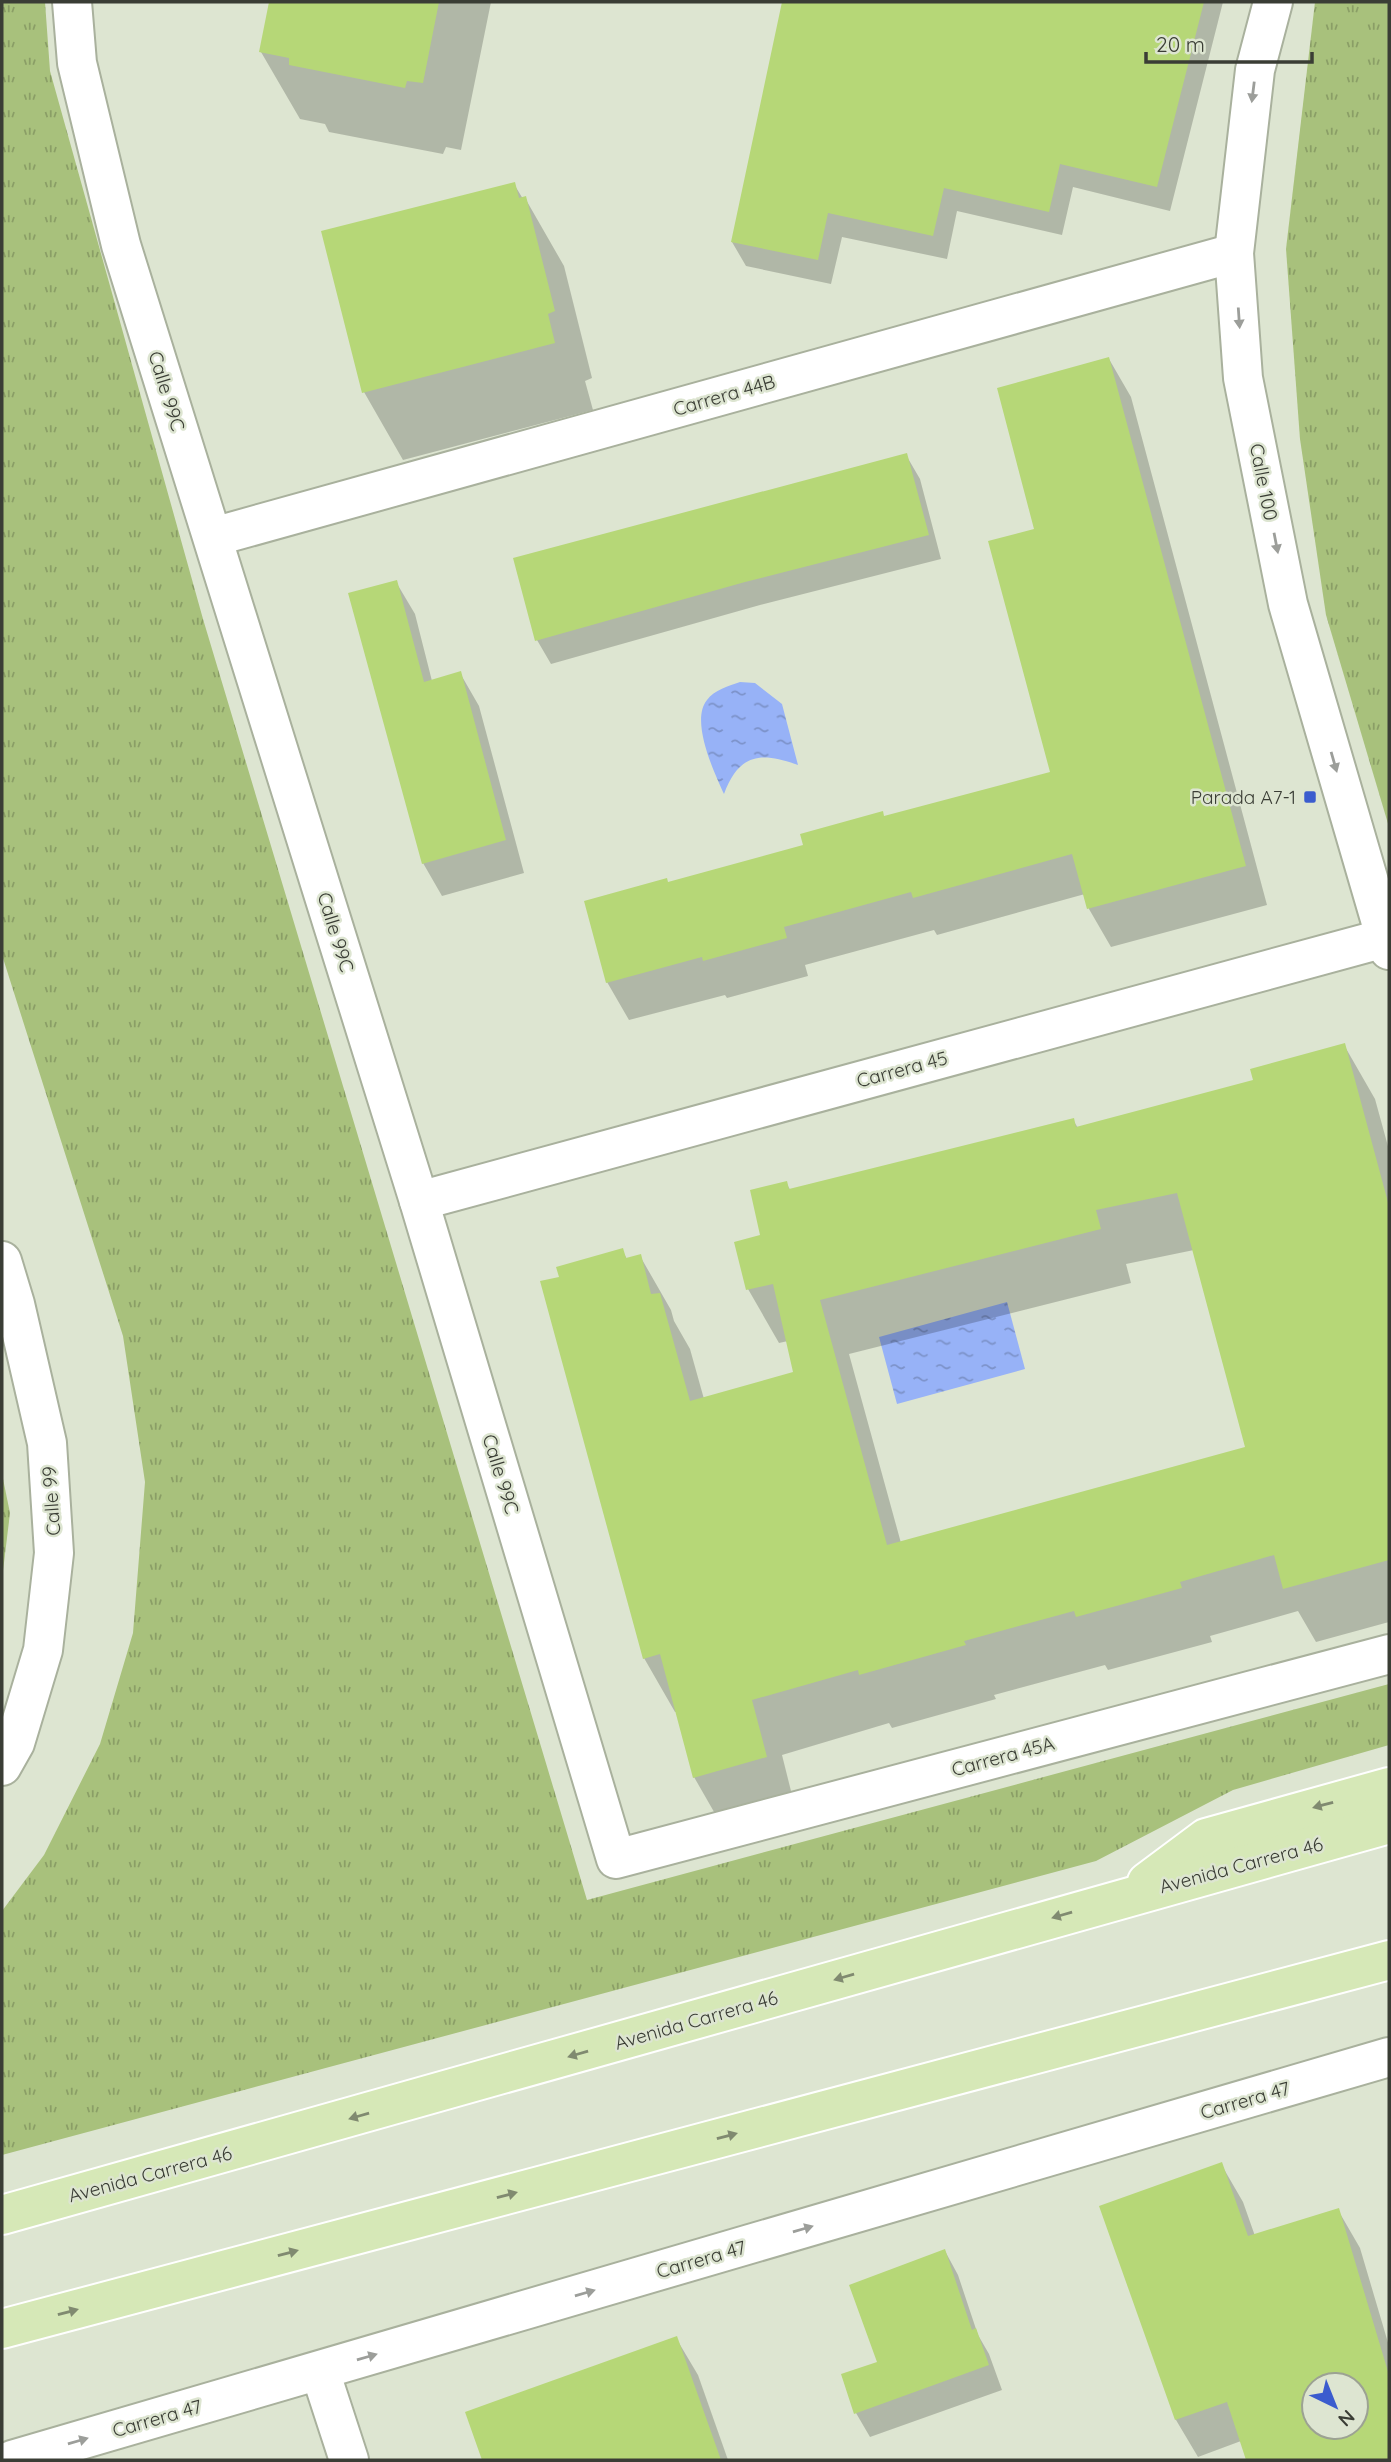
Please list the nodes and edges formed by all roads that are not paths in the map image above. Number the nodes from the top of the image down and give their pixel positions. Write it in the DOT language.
graph roads {
  1 [pos="72,2"];
  2 [pos="1273,2"];
  3 [pos="1234,253"];
  4 [pos="213,537"];
  5 [pos="1387,944"];
  6 [pos="419,1200"];
  7 [pos="2,1261"];
  8 [pos="9,1307"];
  9 [pos="1389,1654"];
  10 [pos="8,1754"];
  11 [pos="1389,1787"];
  12 [pos="1389,1824"];
  13 [pos="616,1859"];
  14 [pos="1128,1896"];
  15 [pos="1389,1960"];
  16 [pos="1389,2057"];
  17 [pos="2,2215"];
  18 [pos="2,2329"];
  19 [pos="320,2371"];
  20 [pos="12,2460"];
  21 [pos="349,2460"];
  1 -- 4 [label="street, Calle 99C"];
  2 -- 3 [label="street, Calle 100, one-way"];
  3 -- 4 [label="street, Carrera 44B"];
  3 -- 5 [label="street, Calle 100, one-way"];
  4 -- 6 [label="street, Calle 99C"];
  5 -- 6 [label="street, Carrera 45"];
  6 -- 13 [label="street, Calle 99C"];
  7 -- 8 [label="street, Calle 99"];
  8 -- 10 [label="street, Calle 99"];
  9 -- 13 [label="street, Carrera 45A"];
  11 -- 14 [label="main road, one-way"];
  12 -- 14 [label="main road, Avenida Carrera 46"];
  14 -- 17 [label="main road, Avenida Carrera 46, one-way"];
  18 -- 15 [label="main road, one-way"];
  19 -- 16 [label="street, Carrera 47, one-way"];
  20 -- 19 [label="street, Carrera 47, one-way"];
  19 -- 21 [label="street"];
}
